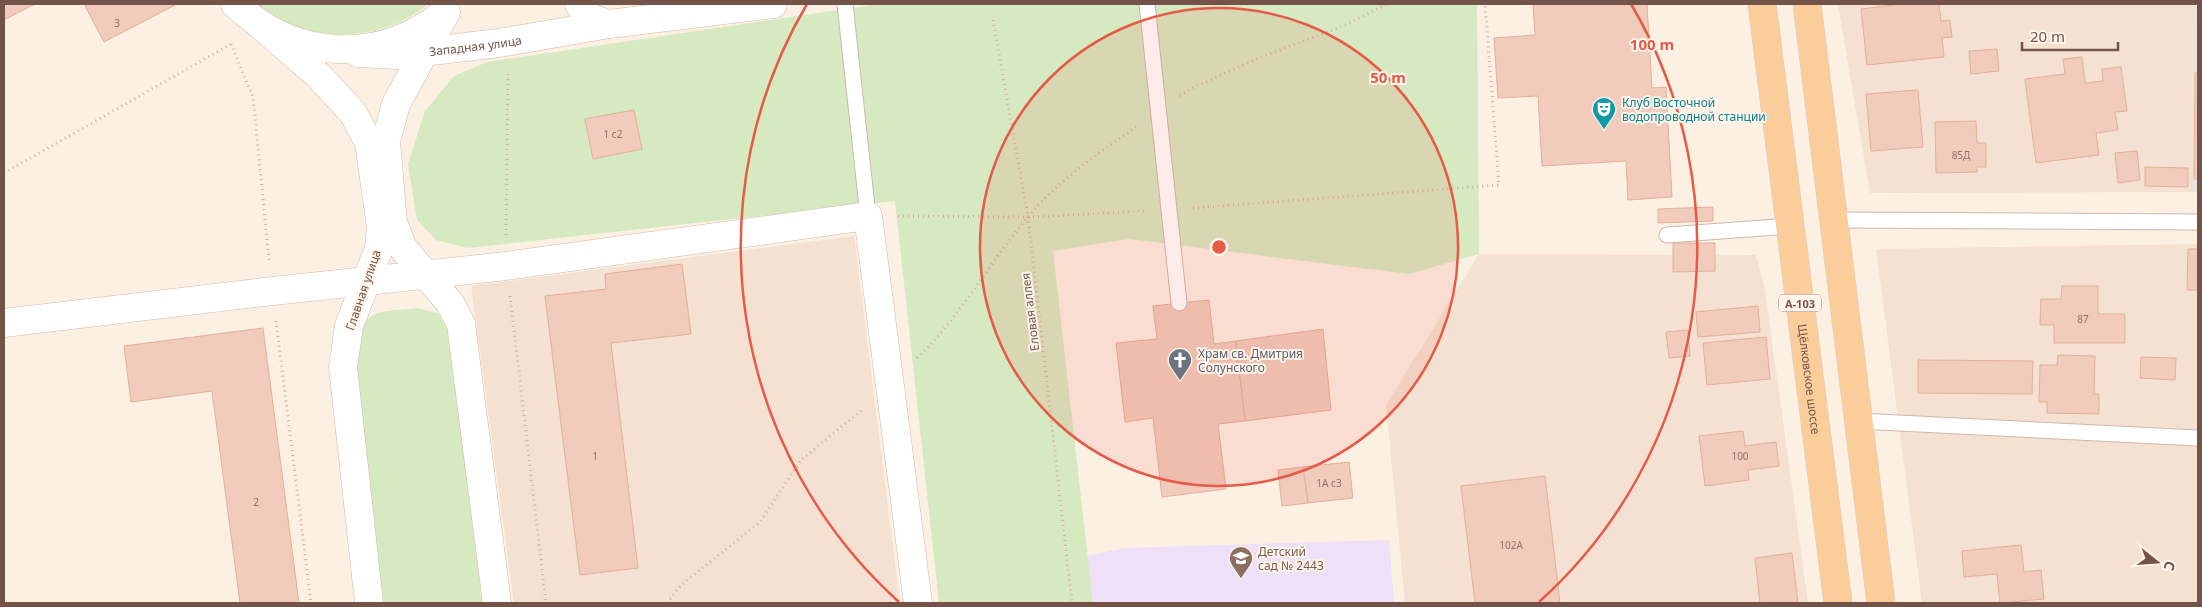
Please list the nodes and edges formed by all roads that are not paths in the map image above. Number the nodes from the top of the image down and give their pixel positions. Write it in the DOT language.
graph roads {
  1 [pos="235,4"];
  2 [pos="579,4"];
  3 [pos="773,4"];
  4 [pos="845,4"];
  5 [pos="1147,4"];
  6 [pos="1762,4"];
  7 [pos="1806,4"];
  8 [pos="450,8"];
  9 [pos="257,22"];
  10 [pos="609,24"];
  11 [pos="338,50"];
  12 [pos="425,52"];
  13 [pos="868,216"];
  14 [pos="1834,220"];
  15 [pos="2198,222"];
  16 [pos="1791,226"];
  17 [pos="1667,235"];
  18 [pos="427,276"];
  19 [pos="367,281"];
  20 [pos="1179,304"];
  21 [pos="4,323"];
  22 [pos="1858,420"];
  23 [pos="2197,438"];
  24 [pos="369,603"];
  25 [pos="497,603"];
  26 [pos="918,603"];
  27 [pos="1838,603"];
  28 [pos="1881,603"];
  1 -- 9 [label="street"];
  2 -- 10 [label="street"];
  3 -- 10 [label="street, Западная улица"];
  4 -- 13 [label="lane"];
  5 -- 20 [label="lane"];
  6 -- 16 [label="main road, Щёлковское шоссе / А-103"];
  7 -- 14 [label="main road"];
  8 -- 11 [label="street"];
  8 -- 12 [label="street"];
  9 -- 11 [label="street"];
  9 -- 19 [label="street, Главная улица"];
  10 -- 12 [label="street, Западная улица"];
  11 -- 12 [label="street, Западная улица"];
  12 -- 18 [label="street"];
  13 -- 18 [label="street"];
  13 -- 26 [label="street"];
  14 -- 15 [label="lane"];
  14 -- 22 [label="main road"];
  16 -- 17 [label="lane"];
  16 -- 27 [label="main road, Щёлковское шоссе / А-103"];
  18 -- 19 [label="street"];
  18 -- 25 [label="street"];
  19 -- 21 [label="street"];
  19 -- 24 [label="street, Главная улица"];
  22 -- 23 [label="lane"];
  22 -- 28 [label="main road"];
}
